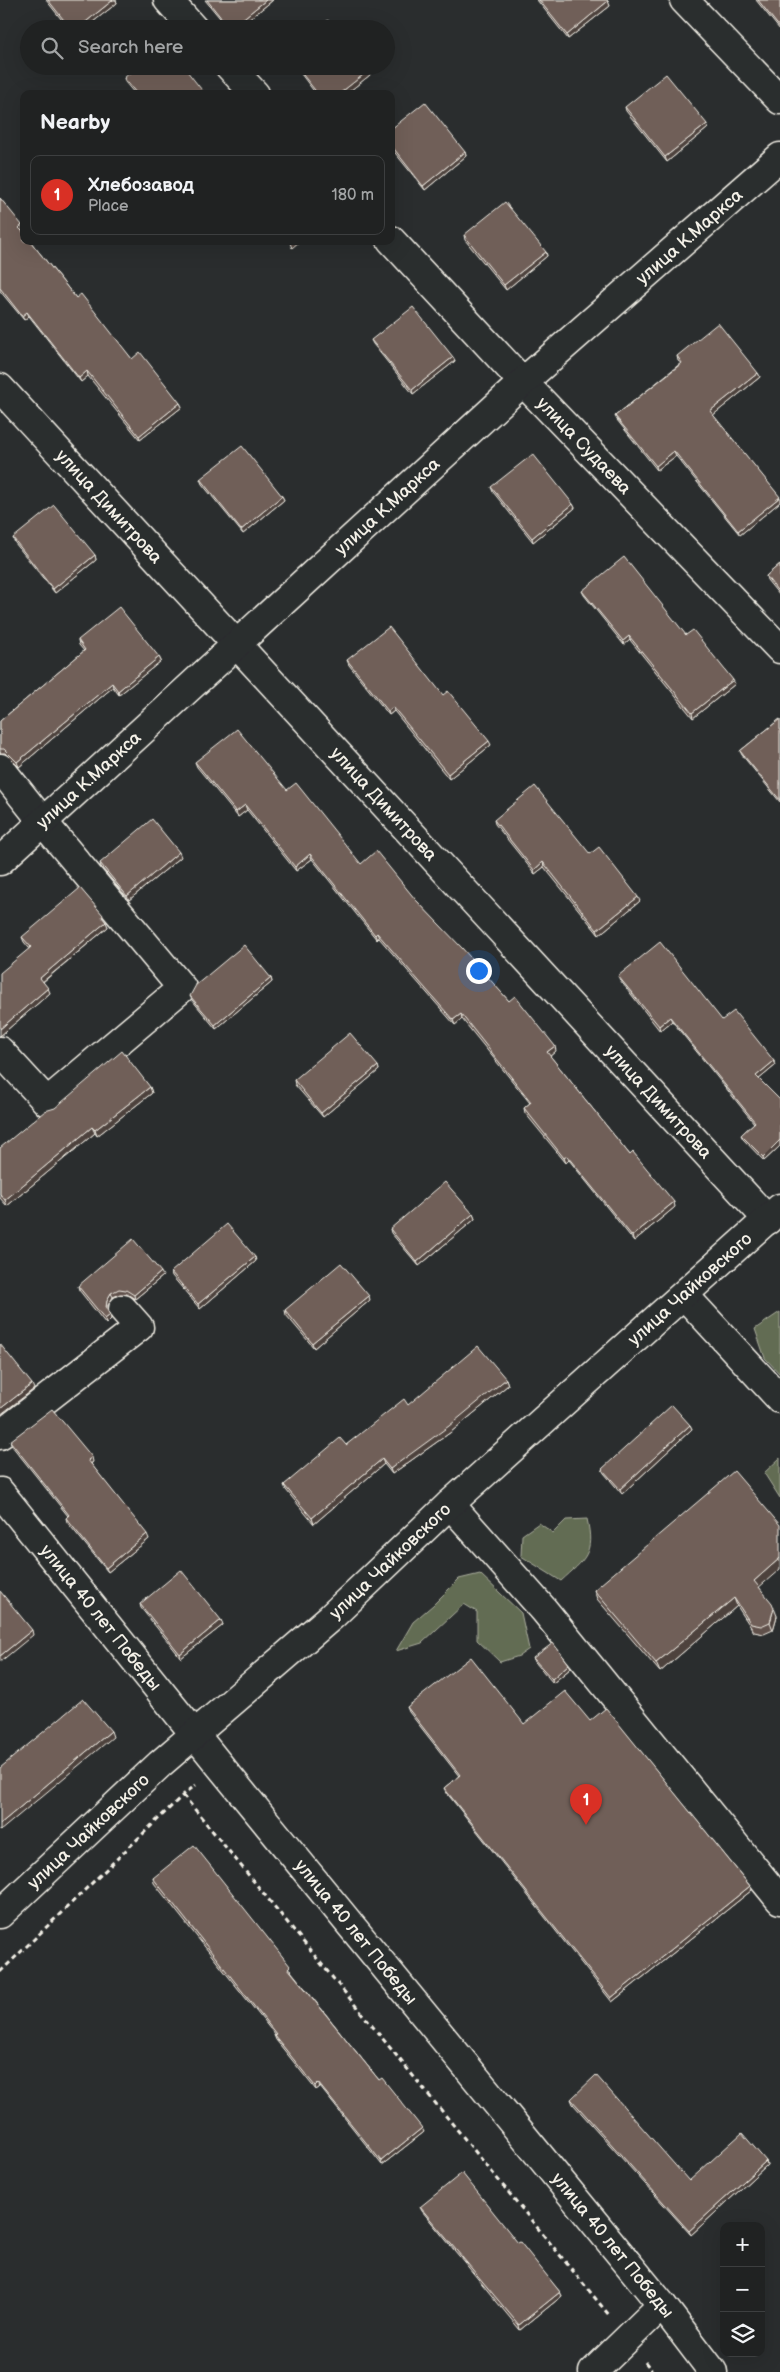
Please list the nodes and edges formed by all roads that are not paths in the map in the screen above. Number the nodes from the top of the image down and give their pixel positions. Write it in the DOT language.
graph roads {
  1 [pos="168,0"];
  2 [pos="684,0"];
  3 [pos="186,20"];
  4 [pos="237,75"];
  5 [pos="251,90"];
  6 [pos="780,100"];
  7 [pos="780,158"];
  8 [pos="395,244"];
  9 [pos="523,382"];
  10 [pos="0,388"];
  11 [pos="238,644"];
  12 [pos="780,649"];
  13 [pos="0,768"];
  14 [pos="42,822"];
  15 [pos="0,861"];
  16 [pos="0,1052"];
  17 [pos="774,1214"];
  18 [pos="684,1295"];
  19 [pos="123,1310"];
  20 [pos="780,1399"];
  21 [pos="0,1435"];
  22 [pos="0,1492"];
  23 [pos="450,1504"];
  24 [pos="195,1734"];
  25 [pos="780,1900"];
  26 [pos="0,1914"];
  27 [pos="662,2305"];
  28 [pos="594,2372"];
  29 [pos="713,2372"];
  1 -- 3 [label="street"];
  2 -- 6 [label="street"];
  4 -- 5 [label="street"];
  7 -- 9 [label="street, улица К.Маркса"];
  8 -- 9 [label="street, улица Судаева"];
  9 -- 11 [label="street, улица К.Маркса"];
  9 -- 12 [label="street, улица Судаева"];
  10 -- 11 [label="street, улица Димитрова"];
  11 -- 14 [label="street, улица К.Маркса"];
  11 -- 17 [label="street, улица Димитрова"];
  13 -- 14 [label="street"];
  14 -- 15 [label="street, улица К.Маркса"];
  14 -- 16 [label="street"];
  17 -- 18 [label="street, улица Чайковского"];
  18 -- 20 [label="street"];
  18 -- 23 [label="street, улица Чайковского"];
  19 -- 21 [label="street"];
  22 -- 24 [label="street, улица 40 лет Победы"];
  23 -- 24 [label="street, улица Чайковского"];
  23 -- 25 [label="street"];
  24 -- 26 [label="street, улица Чайковского"];
  24 -- 27 [label="street, улица 40 лет Победы"];
  27 -- 28 [label="street"];
  27 -- 29 [label="street, улица 40 лет Победы"];
}
